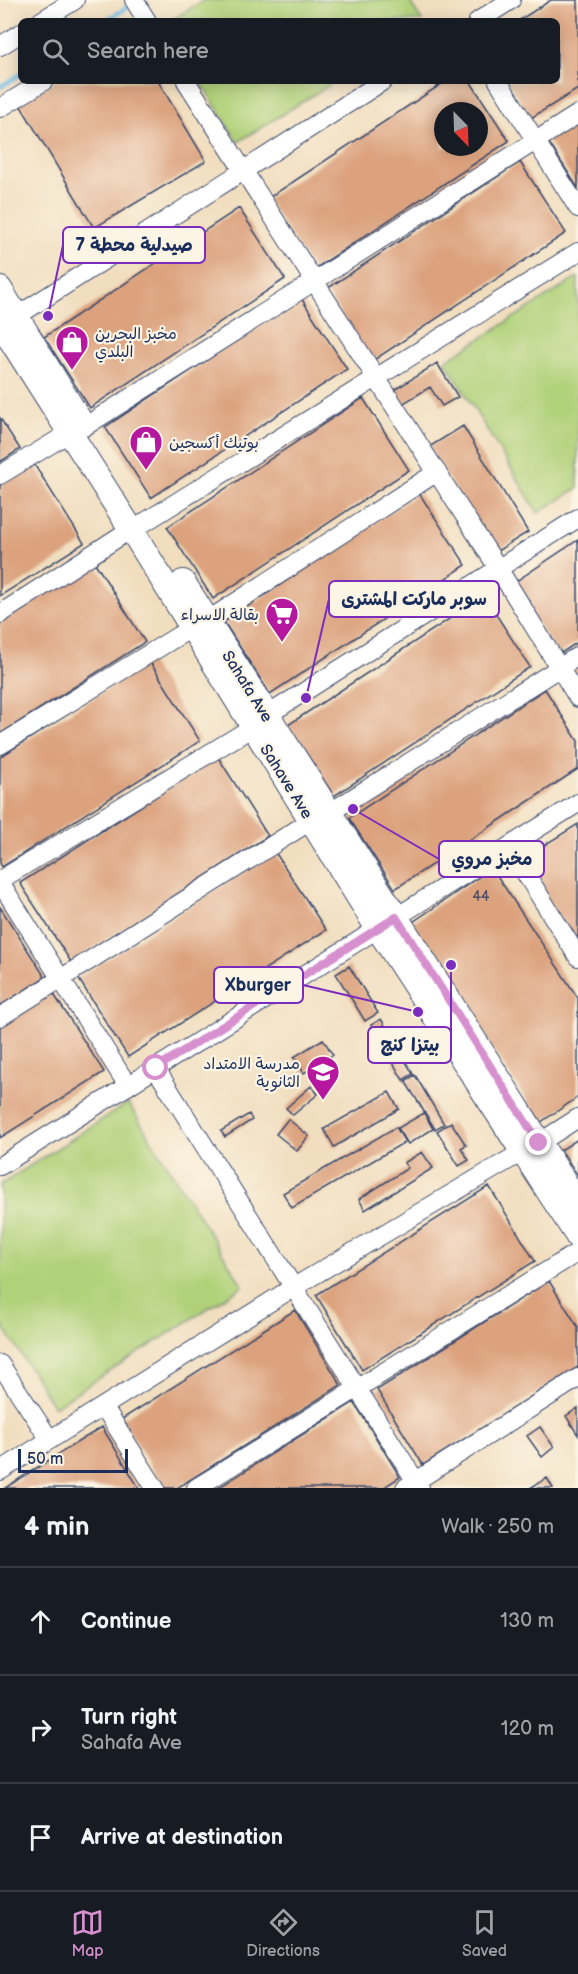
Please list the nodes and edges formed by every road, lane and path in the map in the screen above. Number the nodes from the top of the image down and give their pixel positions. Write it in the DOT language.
graph roads {
  1 [pos="75,0"];
  2 [pos="134,0"];
  3 [pos="511,0"];
  4 [pos="46,18"];
  5 [pos="143,18"];
  6 [pos="483,18"];
  7 [pos="18,35"];
  8 [pos="0,46"];
  9 [pos="39,84"];
  10 [pos="188,84"];
  11 [pos="378,84"];
  12 [pos="500,84"];
  13 [pos="0,108"];
  14 [pos="578,114"];
  15 [pos="537,140"];
  16 [pos="244,170"];
  17 [pos="578,208"];
  18 [pos="578,252"];
  19 [pos="315,281"];
  20 [pos="0,289"];
  21 [pos="5,323"];
  22 [pos="376,377"];
  23 [pos="77,430"];
  24 [pos="437,472"];
  25 [pos="0,475"];
  26 [pos="578,518"];
  27 [pos="138,526"];
  28 [pos="498,568"];
  29 [pos="0,614"];
  30 [pos="199,625"];
  31 [pos="578,656"];
  32 [pos="560,667"];
  33 [pos="578,698"];
  34 [pos="260,721"];
  35 [pos="0,745"];
  36 [pos="578,803"];
  37 [pos="321,817"];
  38 [pos="509,847"];
  39 [pos="0,881"];
  40 [pos="387,923"];
  41 [pos="578,957"];
  42 [pos="60,978"];
  43 [pos="0,1017"];
  44 [pos="156,1068"];
  45 [pos="128,1086"];
  46 [pos="578,1118"];
  47 [pos="531,1147"];
  48 [pos="0,1166"];
  49 [pos="578,1203"];
  50 [pos="578,1237"];
  51 [pos="578,1252"];
  52 [pos="294,1287"];
  53 [pos="0,1364"];
  54 [pos="578,1378"];
  55 [pos="358,1389"];
  56 [pos="104,1407"];
  57 [pos="50,1440"];
  58 [pos="0,1471"];
  59 [pos="413,1486"];
  60 [pos="155,1488"];
  61 [pos="196,1488"];
  1 -- 4 [label="street"];
  2 -- 5 [label="street"];
  3 -- 6 [label="street"];
  7 -- 8 [label="street"];
  9 -- 13 [label="street"];
  10 -- 16 [label="street"];
  11 -- 16 [label="street"];
  12 -- 15 [label="street"];
  14 -- 15 [label="street"];
  15 -- 17 [label="street"];
  15 -- 19 [label="street"];
  16 -- 19 [label="street"];
  16 -- 21 [label="street"];
  18 -- 22 [label="street"];
  19 -- 22 [label="street"];
  19 -- 23 [label="street"];
  20 -- 21 [label="main road"];
  21 -- 23 [label="main road, Sahave Ave"];
  22 -- 24 [label="street"];
  22 -- 27 [label="street"];
  23 -- 25 [label="street"];
  23 -- 27 [label="main road, Sahave Ave"];
  24 -- 28 [label="street"];
  24 -- 30 [label="street"];
  26 -- 28 [label="street"];
  27 -- 29 [label="street"];
  27 -- 30 [label="main road, Sahave Ave"];
  28 -- 32 [label="street"];
  28 -- 34 [label="street"];
  30 -- 34 [label="main road, Sahave Ave"];
  30 -- 35 [label="street"];
  31 -- 32 [label="street"];
  32 -- 33 [label="street"];
  32 -- 37 [label="street"];
  34 -- 37 [label="main road, Sahave Ave"];
  34 -- 39 [label="street"];
  36 -- 38 [label="street"];
  37 -- 40 [label="main road, Sahave Ave"];
  37 -- 42 [label="street"];
  38 -- 40 [label="street"];
  38 -- 41 [label="street"];
  39 -- 42 [label="street"];
  40 -- 44 [label="street"];
  40 -- 47 [label="main road, Sahave Ave"];
  42 -- 43 [label="street"];
  42 -- 45 [label="street"];
  44 -- 45 [label="street"];
  44 -- 52 [label="street"];
  45 -- 48 [label="street"];
  46 -- 47 [label="street"];
  47 -- 49 [label="main road"];
  47 -- 50 [label="main road, Sahave Ave"];
  47 -- 52 [label="street"];
  51 -- 55 [label="street"];
  52 -- 55 [label="street"];
  52 -- 56 [label="street"];
  53 -- 57 [label="street"];
  54 -- 59 [label="street"];
  55 -- 59 [label="street"];
  55 -- 61 [label="street"];
  56 -- 57 [label="street"];
  56 -- 60 [label="street"];
  57 -- 58 [label="street"];
}
